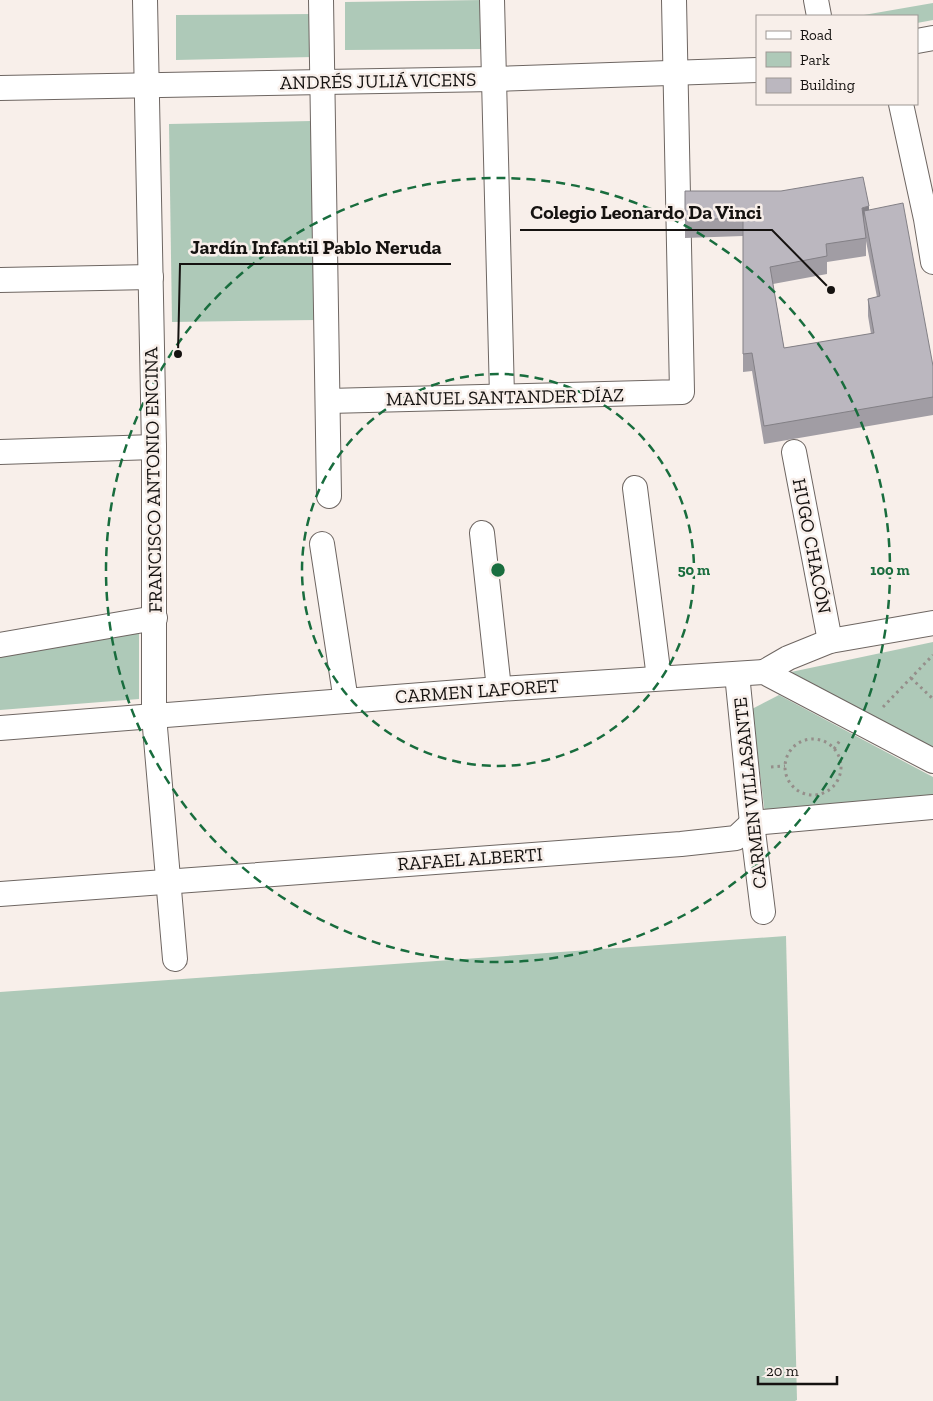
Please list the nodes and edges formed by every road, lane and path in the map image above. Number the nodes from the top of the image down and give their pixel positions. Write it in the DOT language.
graph roads {
  1 [pos="145,0"];
  2 [pos="321,0"];
  3 [pos="492,0"];
  4 [pos="674,0"];
  5 [pos="816,0"];
  6 [pos="819,15"];
  7 [pos="933,38"];
  8 [pos="918,41"];
  9 [pos="756,70"];
  10 [pos="676,72"];
  11 [pos="494,79"];
  12 [pos="322,82"];
  13 [pos="147,86"];
  14 [pos="0,88"];
  15 [pos="901,105"];
  16 [pos="929,218"];
  17 [pos="933,262"];
  18 [pos="151,276"];
  19 [pos="0,280"];
  20 [pos="502,396"];
  21 [pos="328,402"];
  22 [pos="154,447"];
  23 [pos="0,452"];
  24 [pos="794,452"];
  25 [pos="635,488"];
  26 [pos="329,496"];
  27 [pos="482,533"];
  28 [pos="322,544"];
  29 [pos="154,618"];
  30 [pos="933,623"];
  31 [pos="830,641"];
  32 [pos="0,645"];
  33 [pos="933,656"];
  34 [pos="764,672"];
  35 [pos="737,674"];
  36 [pos="658,678"];
  37 [pos="911,678"];
  38 [pos="499,689"];
  39 [pos="933,699"];
  40 [pos="346,701"];
  41 [pos="154,716"];
  42 [pos="866,726"];
  43 [pos="0,728"];
  44 [pos="831,745"];
  45 [pos="933,761"];
  46 [pos="933,807"];
  47 [pos="752,823"];
  48 [pos="168,881"];
  49 [pos="0,894"];
  50 [pos="763,912"];
  51 [pos="175,959"];
  1 -- 13 [label="street, FRANCISCO ANTONIO ENCINA"];
  2 -- 12 [label="street"];
  3 -- 11 [label="street"];
  4 -- 10 [label="street"];
  5 -- 6 [label="street"];
  7 -- 8 [label="street"];
  9 -- 10 [label="street, ANDRÉS JULIÁ VICENS"];
  10 -- 11 [label="street, ANDRÉS JULIÁ VICENS"];
  10 -- 20 [label="street, MANUEL SANTANDER DÍAZ"];
  11 -- 12 [label="street, ANDRÉS JULIÁ VICENS"];
  11 -- 20 [label="street"];
  12 -- 13 [label="street, ANDRÉS JULIÁ VICENS"];
  12 -- 21 [label="street"];
  13 -- 14 [label="street, ANDRÉS JULIÁ VICENS"];
  13 -- 18 [label="street, FRANCISCO ANTONIO ENCINA"];
  15 -- 16 [label="street"];
  16 -- 17 [label="street"];
  18 -- 19 [label="street"];
  18 -- 22 [label="street, FRANCISCO ANTONIO ENCINA"];
  20 -- 21 [label="street, MANUEL SANTANDER DÍAZ"];
  21 -- 26 [label="street"];
  22 -- 23 [label="street"];
  22 -- 29 [label="street, FRANCISCO ANTONIO ENCINA"];
  24 -- 31 [label="street, HUGO CHACÓN"];
  25 -- 36 [label="street"];
  27 -- 38 [label="street"];
  28 -- 40 [label="street"];
  29 -- 32 [label="street"];
  29 -- 41 [label="street, FRANCISCO ANTONIO ENCINA"];
  30 -- 31 [label="street"];
  31 -- 34 [label="street"];
  33 -- 37 [label="path"];
  34 -- 35 [label="street, CARMEN LAFORET"];
  34 -- 42 [label="street"];
  35 -- 36 [label="street, CARMEN LAFORET"];
  35 -- 47 [label="street, CARMEN VILLASANTE"];
  36 -- 38 [label="street, CARMEN LAFORET"];
  37 -- 39 [label="path"];
  37 -- 42 [label="path"];
  38 -- 40 [label="street, CARMEN LAFORET"];
  40 -- 41 [label="street, CARMEN LAFORET"];
  41 -- 43 [label="street, CARMEN LAFORET"];
  41 -- 48 [label="street, FRANCISCO ANTONIO ENCINA"];
  42 -- 45 [label="street"];
  44 -- 44 [label="path"];
  46 -- 47 [label="street"];
  47 -- 48 [label="street, RAFAEL ALBERTI"];
  47 -- 50 [label="street, CARMEN VILLASANTE"];
  48 -- 49 [label="street, RAFAEL ALBERTI"];
  48 -- 51 [label="street, FRANCISCO ANTONIO ENCINA"];
}
